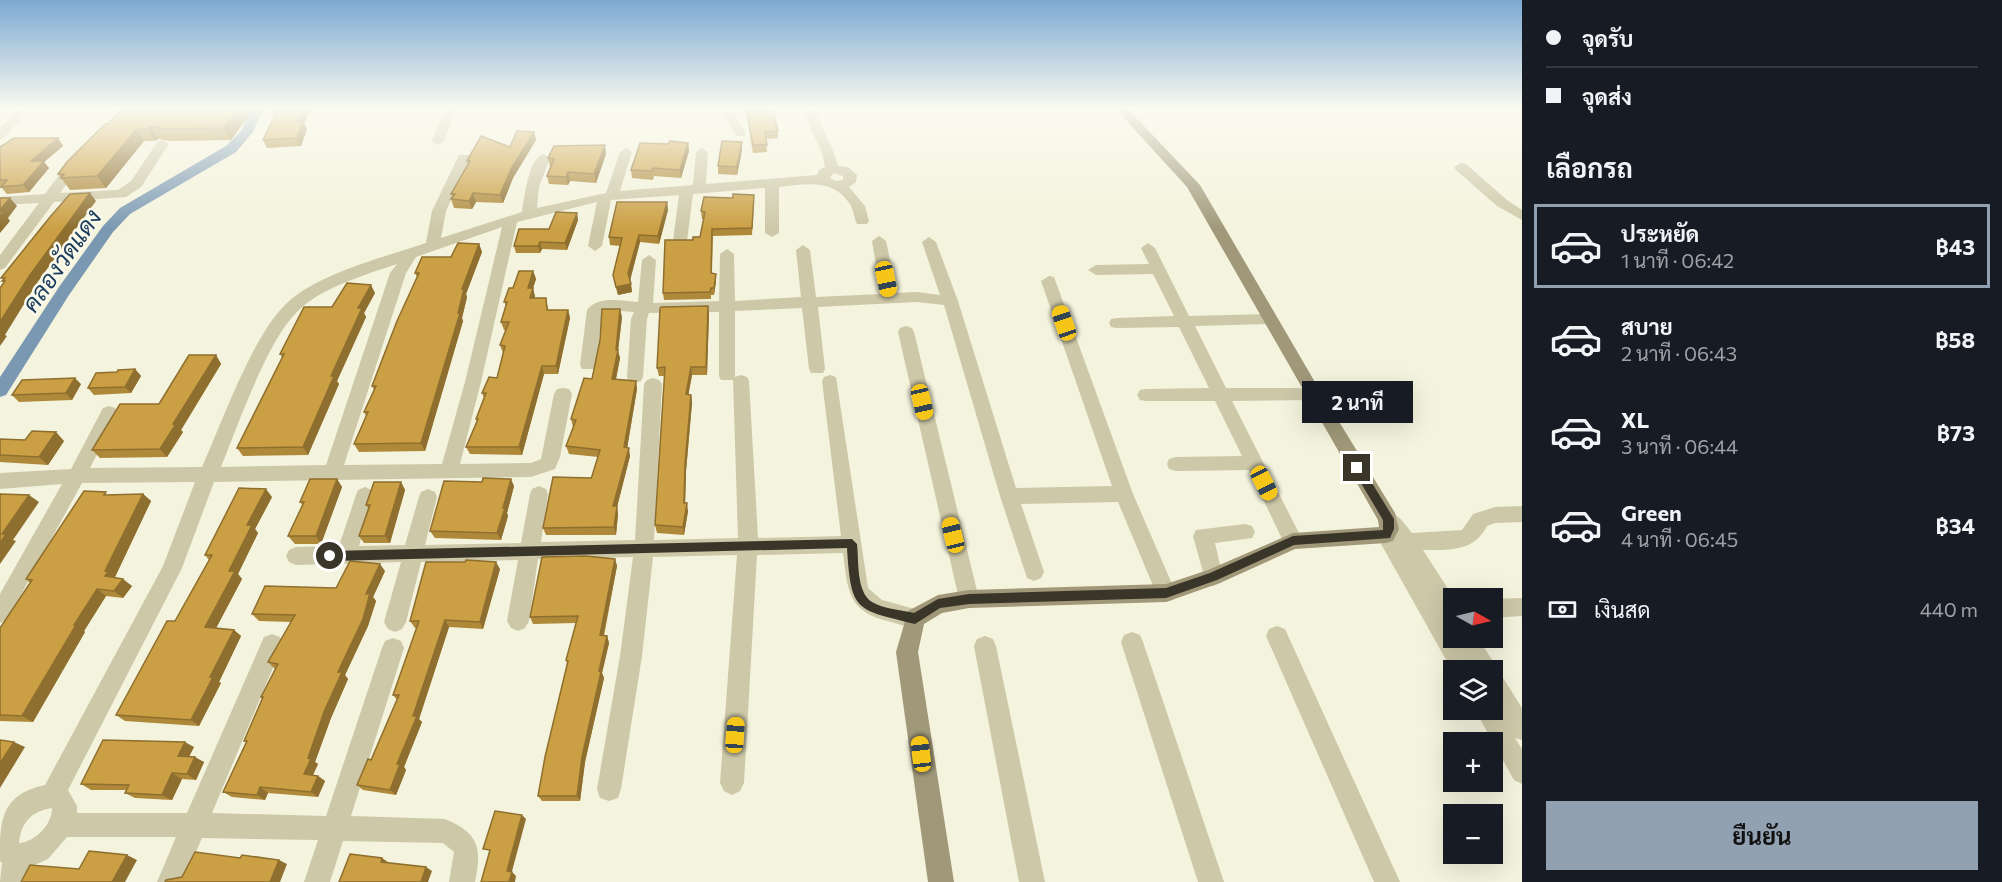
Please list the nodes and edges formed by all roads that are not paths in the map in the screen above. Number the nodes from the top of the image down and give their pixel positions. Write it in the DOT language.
graph roads {
  1 [pos="160,148"];
  2 [pos="826,148"];
  3 [pos="1159,148"];
  4 [pos="84,150"];
  5 [pos="626,152"];
  6 [pos="702,152"];
  7 [pos="464,158"];
  8 [pos="543,158"];
  9 [pos="1461,167"];
  10 [pos="827,174"];
  11 [pos="772,185"];
  12 [pos="693,191"];
  13 [pos="608,196"];
  14 [pos="49,198"];
  15 [pos="0,201"];
  16 [pos="529,213"];
  17 [pos="1522,216"];
  18 [pos="511,219"];
  19 [pos="862,221"];
  20 [pos="772,233"];
  21 [pos="680,241"];
  22 [pos="879,241"];
  23 [pos="929,242"];
  24 [pos="433,245"];
  25 [pos="595,246"];
  26 [pos="1148,248"];
  27 [pos="803,250"];
  28 [pos="411,253"];
  29 [pos="727,254"];
  30 [pos="649,260"];
  31 [pos="0,265"];
  32 [pos="1158,268"];
  33 [pos="1096,270"];
  34 [pos="1048,281"];
  35 [pos="890,298"];
  36 [pos="950,301"];
  37 [pos="809,302"];
  38 [pos="727,306"];
  39 [pos="644,309"];
  40 [pos="1269,319"];
  41 [pos="1183,321"];
  42 [pos="1117,323"];
  43 [pos="906,332"];
  44 [pos="588,365"];
  45 [pos="563,394"];
  46 [pos="1313,394"];
  47 [pos="1146,395"];
  48 [pos="1220,395"];
  49 [pos="109,413"];
  50 [pos="1176,464"];
  51 [pos="1255,464"];
  52 [pos="449,471"];
  53 [pos="333,472"];
  54 [pos="208,474"];
  55 [pos="75,476"];
  56 [pos="0,481"];
  57 [pos="539,494"];
  58 [pos="1124,494"];
  59 [pos="365,495"];
  60 [pos="1009,496"];
  61 [pos="428,497"];
  62 [pos="1522,514"];
  63 [pos="1245,531"];
  64 [pos="1393,535"];
  65 [pos="1293,541"];
  66 [pos="852,544"];
  67 [pos="748,545"];
  68 [pos="644,549"];
  69 [pos="529,552"];
  70 [pos="414,554"];
  71 [pos="296,556"];
  72 [pos="346,556"];
  73 [pos="1034,572"];
  74 [pos="1213,577"];
  75 [pos="1166,593"];
  76 [pos="969,599"];
  77 [pos="1443,607"];
  78 [pos="1522,607"];
  79 [pos="1503,608"];
  80 [pos="0,613"];
  81 [pos="915,618"];
  82 [pos="1443,620"];
  83 [pos="518,621"];
  84 [pos="395,622"];
  85 [pos="1277,636"];
  86 [pos="1443,636"];
  87 [pos="1132,642"];
  88 [pos="272,644"];
  89 [pos="985,646"];
  90 [pos="393,648"];
  91 [pos="1503,699"];
  92 [pos="1492,720"];
  93 [pos="1522,729"];
  94 [pos="1522,772"];
  95 [pos="732,783"];
  96 [pos="609,789"];
  97 [pos="52,796"];
  98 [pos="62,825"];
  99 [pos="195,825"];
  100 [pos="3,827"];
  101 [pos="335,828"];
  102 [pos="20,856"];
  103 [pos="6,882"];
  104 [pos="170,882"];
  105 [pos="317,882"];
  106 [pos="462,882"];
  107 [pos="941,882"];
  108 [pos="1032,882"];
  109 [pos="1211,882"];
  110 [pos="1387,882"];
  1 -- 14 [label="street"];
  2 -- 10 [label="street"];
  3 -- 40 [label="street"];
  4 -- 14 [label="street"];
  5 -- 13 [label="street"];
  6 -- 12 [label="street"];
  7 -- 24 [label="street"];
  8 -- 16 [label="street"];
  9 -- 17 [label="street"];
  10 -- 11 [label="street"];
  10 -- 19 [label="street"];
  11 -- 12 [label="street"];
  11 -- 20 [label="street"];
  12 -- 13 [label="street"];
  12 -- 21 [label="street"];
  13 -- 16 [label="street"];
  13 -- 25 [label="street"];
  14 -- 15 [label="street"];
  14 -- 31 [label="street"];
  16 -- 18 [label="street"];
  18 -- 24 [label="street"];
  18 -- 52 [label="street"];
  22 -- 35 [label="street"];
  23 -- 36 [label="street"];
  24 -- 28 [label="street"];
  26 -- 32 [label="street"];
  27 -- 37 [label="street"];
  28 -- 53 [label="street"];
  28 -- 54 [label="street"];
  29 -- 38 [label="street"];
  30 -- 39 [label="street"];
  32 -- 33 [label="street"];
  32 -- 41 [label="street"];
  34 -- 58 [label="street"];
  35 -- 36 [label="street"];
  35 -- 37 [label="street"];
  36 -- 60 [label="street"];
  37 -- 38 [label="street"];
  37 -- 66 [label="street"];
  38 -- 39 [label="street"];
  38 -- 67 [label="street"];
  39 -- 44 [label="street"];
  39 -- 68 [label="street"];
  40 -- 41 [label="street"];
  40 -- 46 [label="street"];
  41 -- 42 [label="street"];
  41 -- 48 [label="street"];
  43 -- 76 [label="street"];
  45 -- 52 [label="street"];
  46 -- 48 [label="street"];
  46 -- 64 [label="street"];
  47 -- 48 [label="street"];
  48 -- 51 [label="street"];
  49 -- 55 [label="street"];
  50 -- 51 [label="street"];
  51 -- 65 [label="street"];
  52 -- 53 [label="street"];
  53 -- 54 [label="street"];
  54 -- 55 [label="street"];
  54 -- 97 [label="street"];
  55 -- 56 [label="street"];
  55 -- 80 [label="street"];
  57 -- 69 [label="street"];
  58 -- 60 [label="street"];
  58 -- 75 [label="street"];
  59 -- 72 [label="street"];
  60 -- 73 [label="street"];
  61 -- 70 [label="street"];
  62 -- 64 [label="street"];
  63 -- 74 [label="street"];
  64 -- 65 [label="street"];
  64 -- 77 [label="street"];
  65 -- 74 [label="street"];
  66 -- 67 [label="street"];
  66 -- 81 [label="street"];
  67 -- 68 [label="street"];
  67 -- 95 [label="street"];
  68 -- 69 [label="street"];
  68 -- 96 [label="street"];
  69 -- 70 [label="street"];
  69 -- 83 [label="street"];
  70 -- 72 [label="street"];
  70 -- 84 [label="street"];
  71 -- 72 [label="street"];
  74 -- 75 [label="street"];
  75 -- 76 [label="street"];
  76 -- 81 [label="street"];
  78 -- 79 [label="street"];
  81 -- 107 [label="street"];
  82 -- 86 [label="street"];
  85 -- 110 [label="street"];
  87 -- 109 [label="street"];
  88 -- 99 [label="street"];
  89 -- 108 [label="street"];
  90 -- 101 [label="street"];
  91 -- 93 [label="street"];
  92 -- 94 [label="street"];
  97 -- 98 [label="street"];
  97 -- 100 [label="street"];
  98 -- 99 [label="street"];
  98 -- 102 [label="street"];
  99 -- 101 [label="street"];
  99 -- 104 [label="street"];
  100 -- 102 [label="street"];
  101 -- 105 [label="street"];
  101 -- 106 [label="street"];
  102 -- 103 [label="street"];
}
